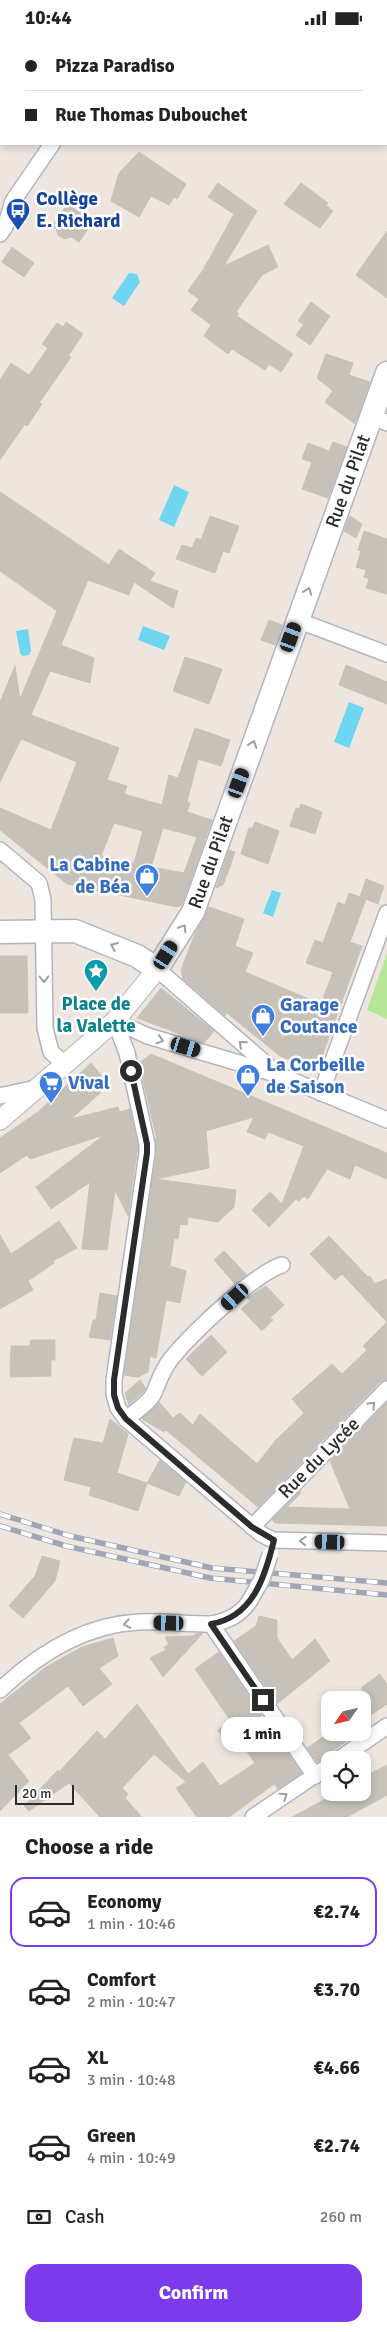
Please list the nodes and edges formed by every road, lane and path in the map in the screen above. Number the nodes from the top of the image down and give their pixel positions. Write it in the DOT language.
graph roads {
  1 [pos="51,145"];
  2 [pos="0,234"];
  3 [pos="387,373"];
  4 [pos="380,420"];
  5 [pos="297,620"];
  6 [pos="387,654"];
  7 [pos="0,850"];
  8 [pos="387,913"];
  9 [pos="43,930"];
  10 [pos="0,932"];
  11 [pos="157,969"];
  12 [pos="115,1021"];
  13 [pos="65,1064"];
  14 [pos="279,1075"];
  15 [pos="36,1088"];
  16 [pos="322,1093"];
  17 [pos="0,1096"];
  18 [pos="387,1120"];
  19 [pos="0,1121"];
  20 [pos="282,1265"];
  21 [pos="387,1389"];
  22 [pos="126,1419"];
  23 [pos="252,1527"];
  24 [pos="274,1540"];
  25 [pos="387,1543"];
  26 [pos="211,1624"];
  27 [pos="0,1690"];
  28 [pos="387,1725"];
  29 [pos="351,1751"];
  30 [pos="321,1771"];
  31 [pos="315,1775"];
  32 [pos="253,1817"];
  1 -- 2 [label="street"];
  3 -- 4 [label="main road, Rue du Pilat"];
  5 -- 4 [label="main road, Rue du Pilat, one-way"];
  5 -- 6 [label="street"];
  11 -- 5 [label="main road, Rue du Pilat, one-way"];
  7 -- 9 [label="street"];
  8 -- 16 [label="street"];
  9 -- 10 [label="main road"];
  11 -- 9 [label="main road, one-way"];
  9 -- 13 [label="street, one-way"];
  11 -- 12 [label="street, Rue du Pilat"];
  14 -- 11 [label="street, one-way"];
  12 -- 13 [label="street, Rue du Pilat"];
  12 -- 14 [label="street, one-way"];
  12 -- 22 [label="street"];
  13 -- 15 [label="street, Rue du Pilat"];
  14 -- 16 [label="street"];
  15 -- 17 [label="street"];
  15 -- 19 [label="street, Rue du Pilat"];
  16 -- 18 [label="street"];
  20 -- 22 [label="street"];
  23 -- 21 [label="street, Rue du Lycée, one-way"];
  22 -- 23 [label="street"];
  23 -- 24 [label="street"];
  25 -- 24 [label="street, one-way"];
  24 -- 26 [label="street, bridge"];
  26 -- 27 [label="street, one-way"];
  26 -- 31 [label="street"];
  28 -- 29 [label="street"];
  30 -- 31 [label="street"];
  32 -- 31 [label="street, one-way"];
}
